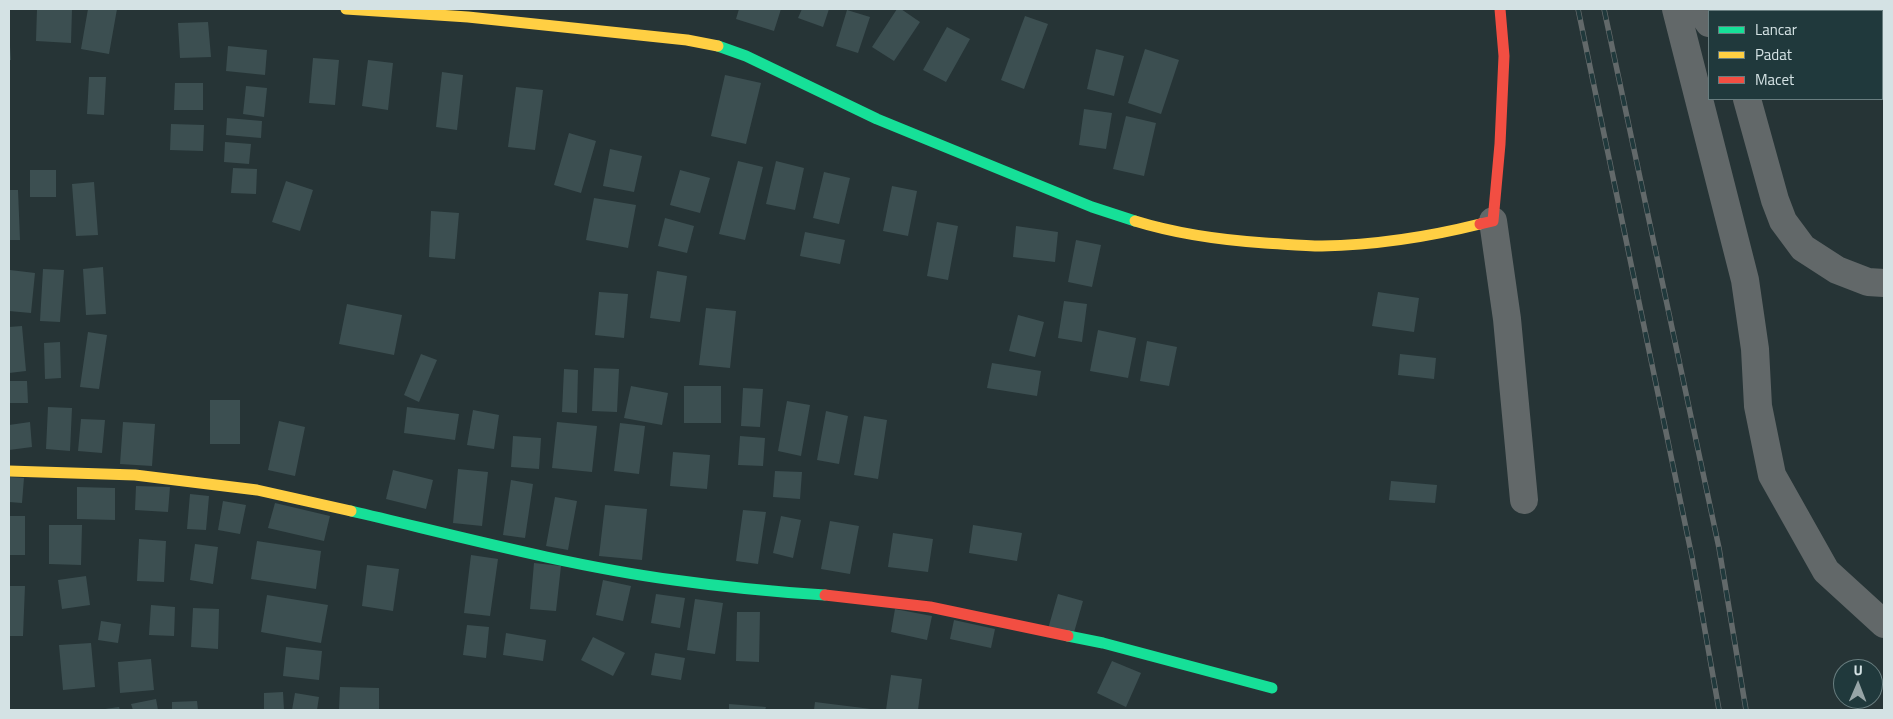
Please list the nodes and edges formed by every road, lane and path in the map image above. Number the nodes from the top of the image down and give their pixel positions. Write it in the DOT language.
graph roads {
  1 [pos="346,9"];
  2 [pos="1500,9"];
  3 [pos="1676,9"];
  4 [pos="1695,9"];
  5 [pos="468,13"];
  6 [pos="1708,22"];
  7 [pos="1747,100"];
  8 [pos="1493,220"];
  9 [pos="1884,283"];
  10 [pos="9,471"];
  11 [pos="1524,500"];
  12 [pos="1884,624"];
  13 [pos="1272,688"];
  1 -- 5 [label="street"];
  2 -- 8 [label="street"];
  3 -- 12 [label="street"];
  4 -- 6 [label="street"];
  5 -- 8 [label="street"];
  7 -- 9 [label="street"];
  8 -- 11 [label="street"];
  10 -- 13 [label="street"];
}
